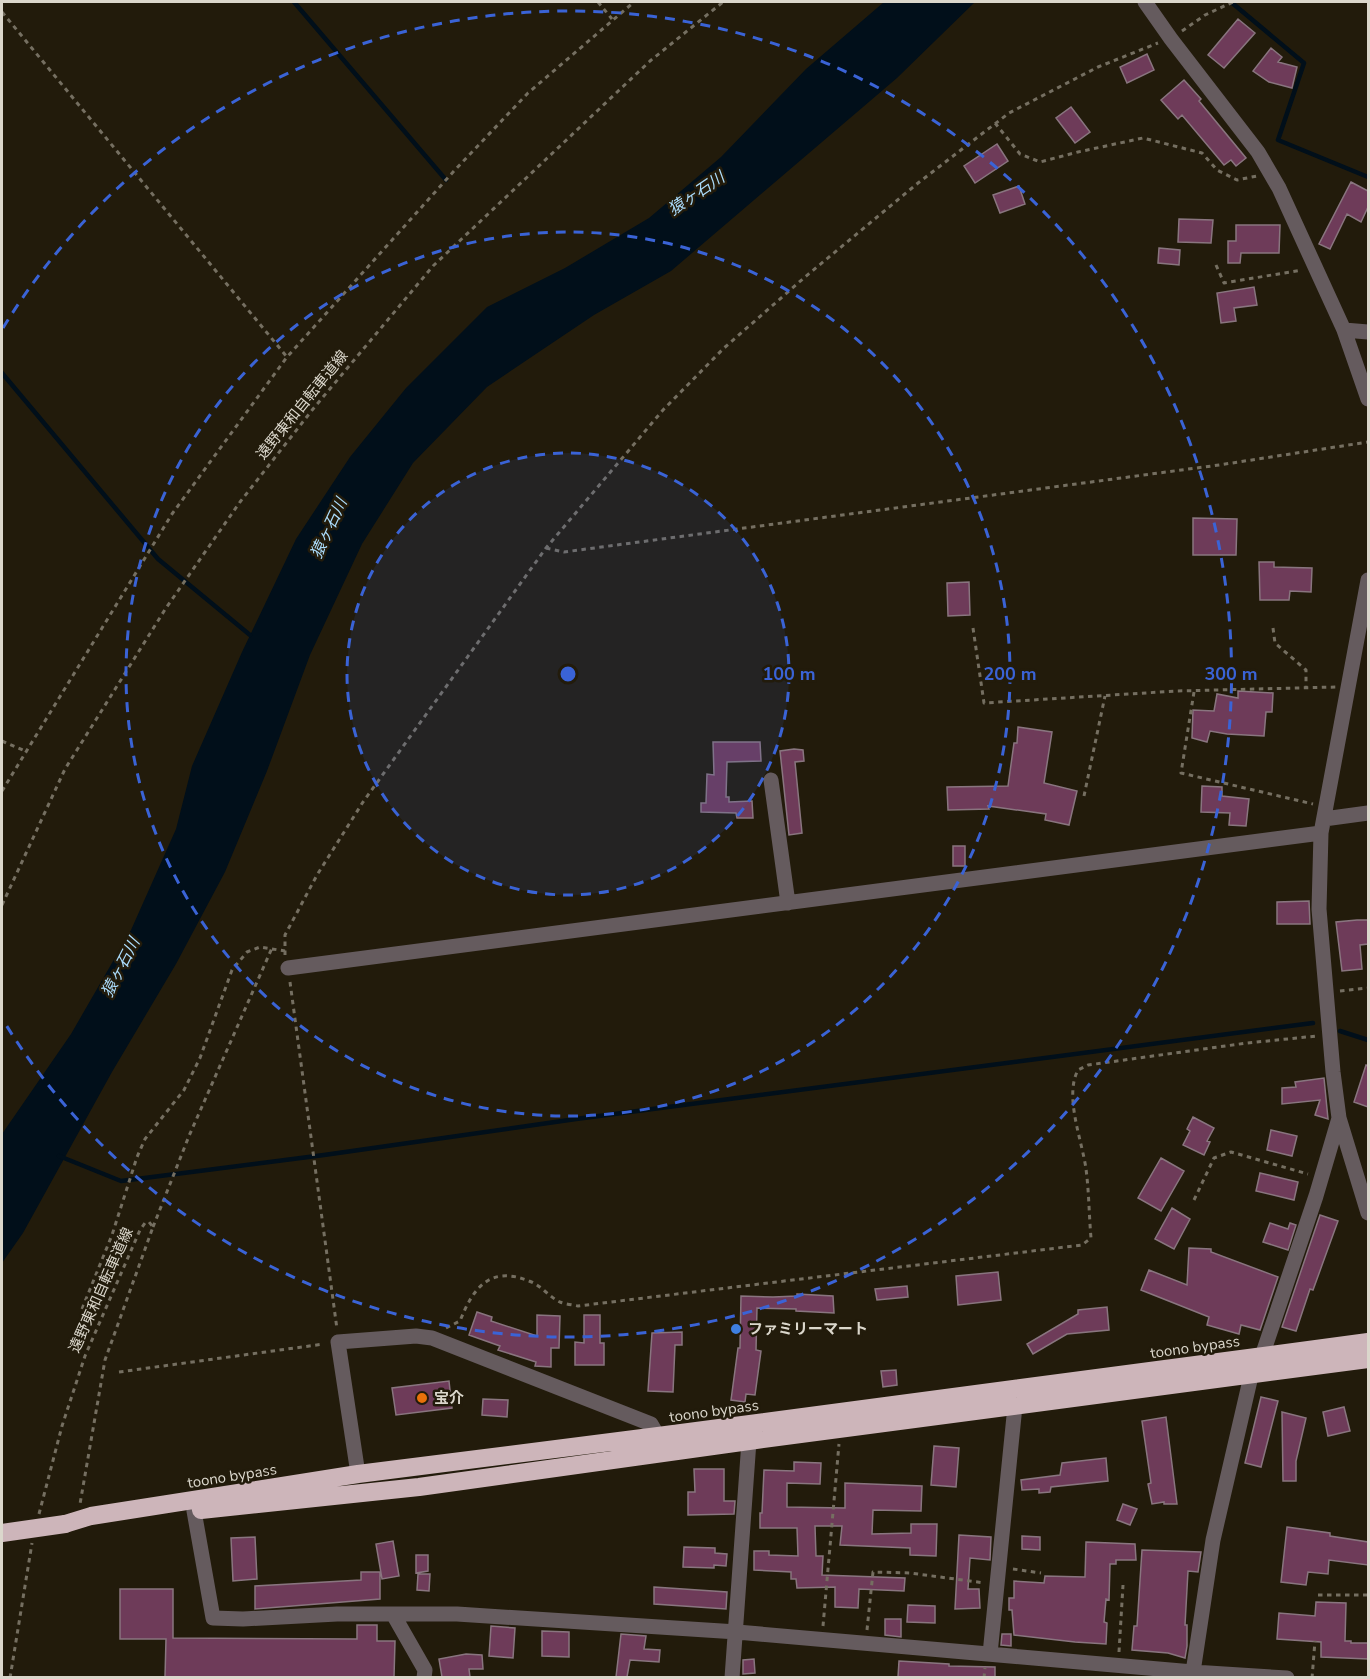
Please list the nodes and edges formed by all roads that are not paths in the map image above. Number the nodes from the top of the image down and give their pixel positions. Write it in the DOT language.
graph roads {
  1 [pos="1145,2"];
  2 [pos="1344,330"];
  3 [pos="1368,332"];
  4 [pos="1368,399"];
  5 [pos="1368,580"];
  6 [pos="1366,606"];
  7 [pos="771,780"];
  8 [pos="1368,813"];
  9 [pos="1324,820"];
  10 [pos="788,903"];
  11 [pos="288,968"];
  12 [pos="1340,1118"];
  13 [pos="1368,1213"];
  14 [pos="1368,1342"];
  15 [pos="1262,1356"];
  16 [pos="1368,1359"];
  17 [pos="1251,1376"];
  18 [pos="1015,1406"];
  19 [pos="658,1436"];
  20 [pos="749,1441"];
  21 [pos="358,1474"];
  22 [pos="194,1511"];
  23 [pos="71,1522"];
  24 [pos="2,1533"];
  25 [pos="393,1614"];
  26 [pos="736,1632"];
  27 [pos="990,1654"];
  28 [pos="1193,1672"];
  29 [pos="424,1677"];
  30 [pos="732,1677"];
  31 [pos="1287,1677"];
  1 -- 2 [label="street"];
  2 -- 3 [label="street"];
  2 -- 4 [label="street"];
  5 -- 6 [label="street"];
  6 -- 9 [label="street"];
  7 -- 10 [label="street"];
  8 -- 9 [label="street"];
  9 -- 10 [label="street"];
  9 -- 12 [label="street"];
  10 -- 11 [label="street"];
  12 -- 13 [label="street"];
  12 -- 15 [label="street"];
  14 -- 15 [label="highway, toono bypass"];
  15 -- 19 [label="highway, toono bypass"];
  16 -- 17 [label="highway, toono bypass"];
  17 -- 18 [label="highway, toono bypass"];
  17 -- 28 [label="street"];
  18 -- 20 [label="highway, toono bypass"];
  18 -- 27 [label="street"];
  19 -- 21 [label="highway, toono bypass"];
  19 -- 21 [label="street"];
  20 -- 22 [label="highway, toono bypass"];
  20 -- 26 [label="street"];
  21 -- 23 [label="highway, toono bypass"];
  22 -- 23 [label="highway, toono bypass"];
  22 -- 25 [label="street"];
  23 -- 24 [label="highway, toono bypass, bridge"];
  25 -- 26 [label="street"];
  25 -- 29 [label="street"];
  26 -- 27 [label="street"];
  26 -- 30 [label="street"];
  27 -- 28 [label="street"];
  28 -- 31 [label="street"];
}
